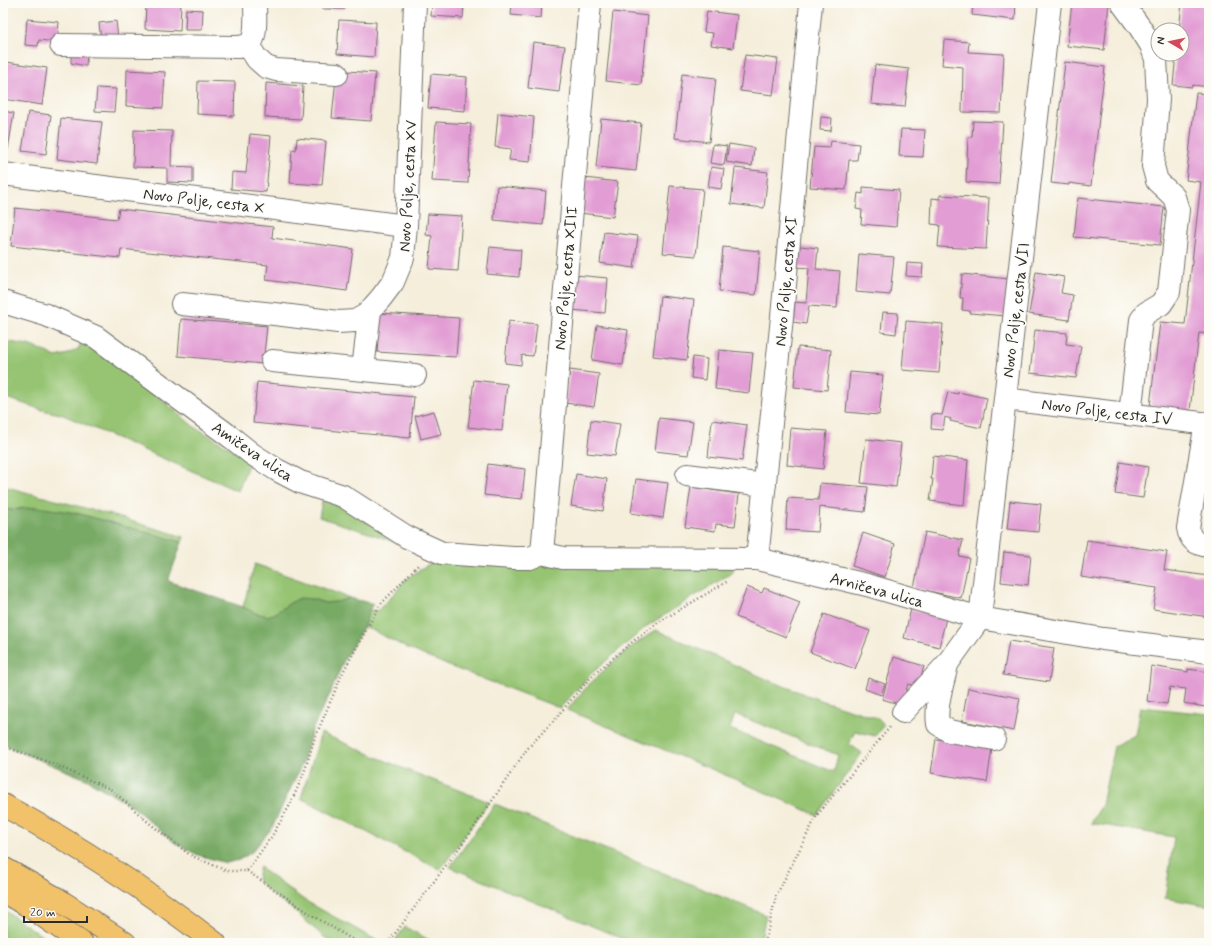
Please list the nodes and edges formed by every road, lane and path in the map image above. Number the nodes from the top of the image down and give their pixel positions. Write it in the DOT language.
graph roads {
  1 [pos="255,3"];
  2 [pos="415,3"];
  3 [pos="590,3"];
  4 [pos="811,3"];
  5 [pos="1050,3"];
  6 [pos="1122,3"];
  7 [pos="61,45"];
  8 [pos="248,45"];
  9 [pos="337,74"];
  10 [pos="3,174"];
  11 [pos="406,226"];
  12 [pos="3,302"];
  13 [pos="182,304"];
  14 [pos="370,311"];
  15 [pos="272,361"];
  16 [pos="363,369"];
  17 [pos="415,375"];
  18 [pos="1005,399"];
  19 [pos="1130,414"];
  20 [pos="1208,424"];
  21 [pos="687,475"];
  22 [pos="765,485"];
  23 [pos="1209,546"];
  24 [pos="442,553"];
  25 [pos="542,553"];
  26 [pos="757,559"];
  27 [pos="731,579"];
  28 [pos="980,618"];
  29 [pos="1209,652"];
  30 [pos="947,664"];
  31 [pos="903,712"];
  32 [pos="994,739"];
  33 [pos="3,746"];
  34 [pos="3,805"];
  35 [pos="3,868"];
  36 [pos="247,871"];
  37 [pos="3,891"];
  38 [pos="82,943"];
  39 [pos="125,943"];
  40 [pos="215,943"];
  41 [pos="358,943"];
  42 [pos="388,943"];
  43 [pos="765,943"];
  1 -- 8 [label="street"];
  2 -- 11 [label="street, Novo Polje, cesta XV"];
  3 -- 25 [label="street, Novo Polje, cesta XIII"];
  4 -- 22 [label="street, Novo Polje, cesta XI"];
  5 -- 18 [label="street, Novo Polje, cesta VII"];
  6 -- 19 [label="street"];
  7 -- 8 [label="street"];
  8 -- 9 [label="street"];
  10 -- 11 [label="street, Novo Polje, cesta X"];
  11 -- 14 [label="street, Novo Polje, cesta XV"];
  12 -- 24 [label="street, Amičeva ulica"];
  13 -- 14 [label="street, Novo Polje, cesta XV"];
  14 -- 16 [label="street"];
  15 -- 16 [label="street"];
  16 -- 17 [label="street"];
  18 -- 19 [label="street, Novo Polje, cesta IV"];
  18 -- 28 [label="street, Novo Polje, cesta VII"];
  19 -- 20 [label="street, Novo Polje, cesta IV"];
  20 -- 23 [label="street"];
  21 -- 22 [label="street"];
  22 -- 26 [label="street, Novo Polje, cesta XI"];
  24 -- 25 [label="street, Amičeva ulica"];
  24 -- 36 [label="path"];
  25 -- 26 [label="street, Arničeva ulica"];
  26 -- 28 [label="street, Arničeva ulica"];
  27 -- 42 [label="path"];
  28 -- 29 [label="street, Arničeva ulica"];
  28 -- 30 [label="street"];
  30 -- 31 [label="street"];
  30 -- 32 [label="street"];
  31 -- 43 [label="path"];
  33 -- 36 [label="path"];
  34 -- 40 [label="highway"];
  35 -- 39 [label="highway"];
  36 -- 41 [label="path"];
  37 -- 38 [label="highway"];
}
